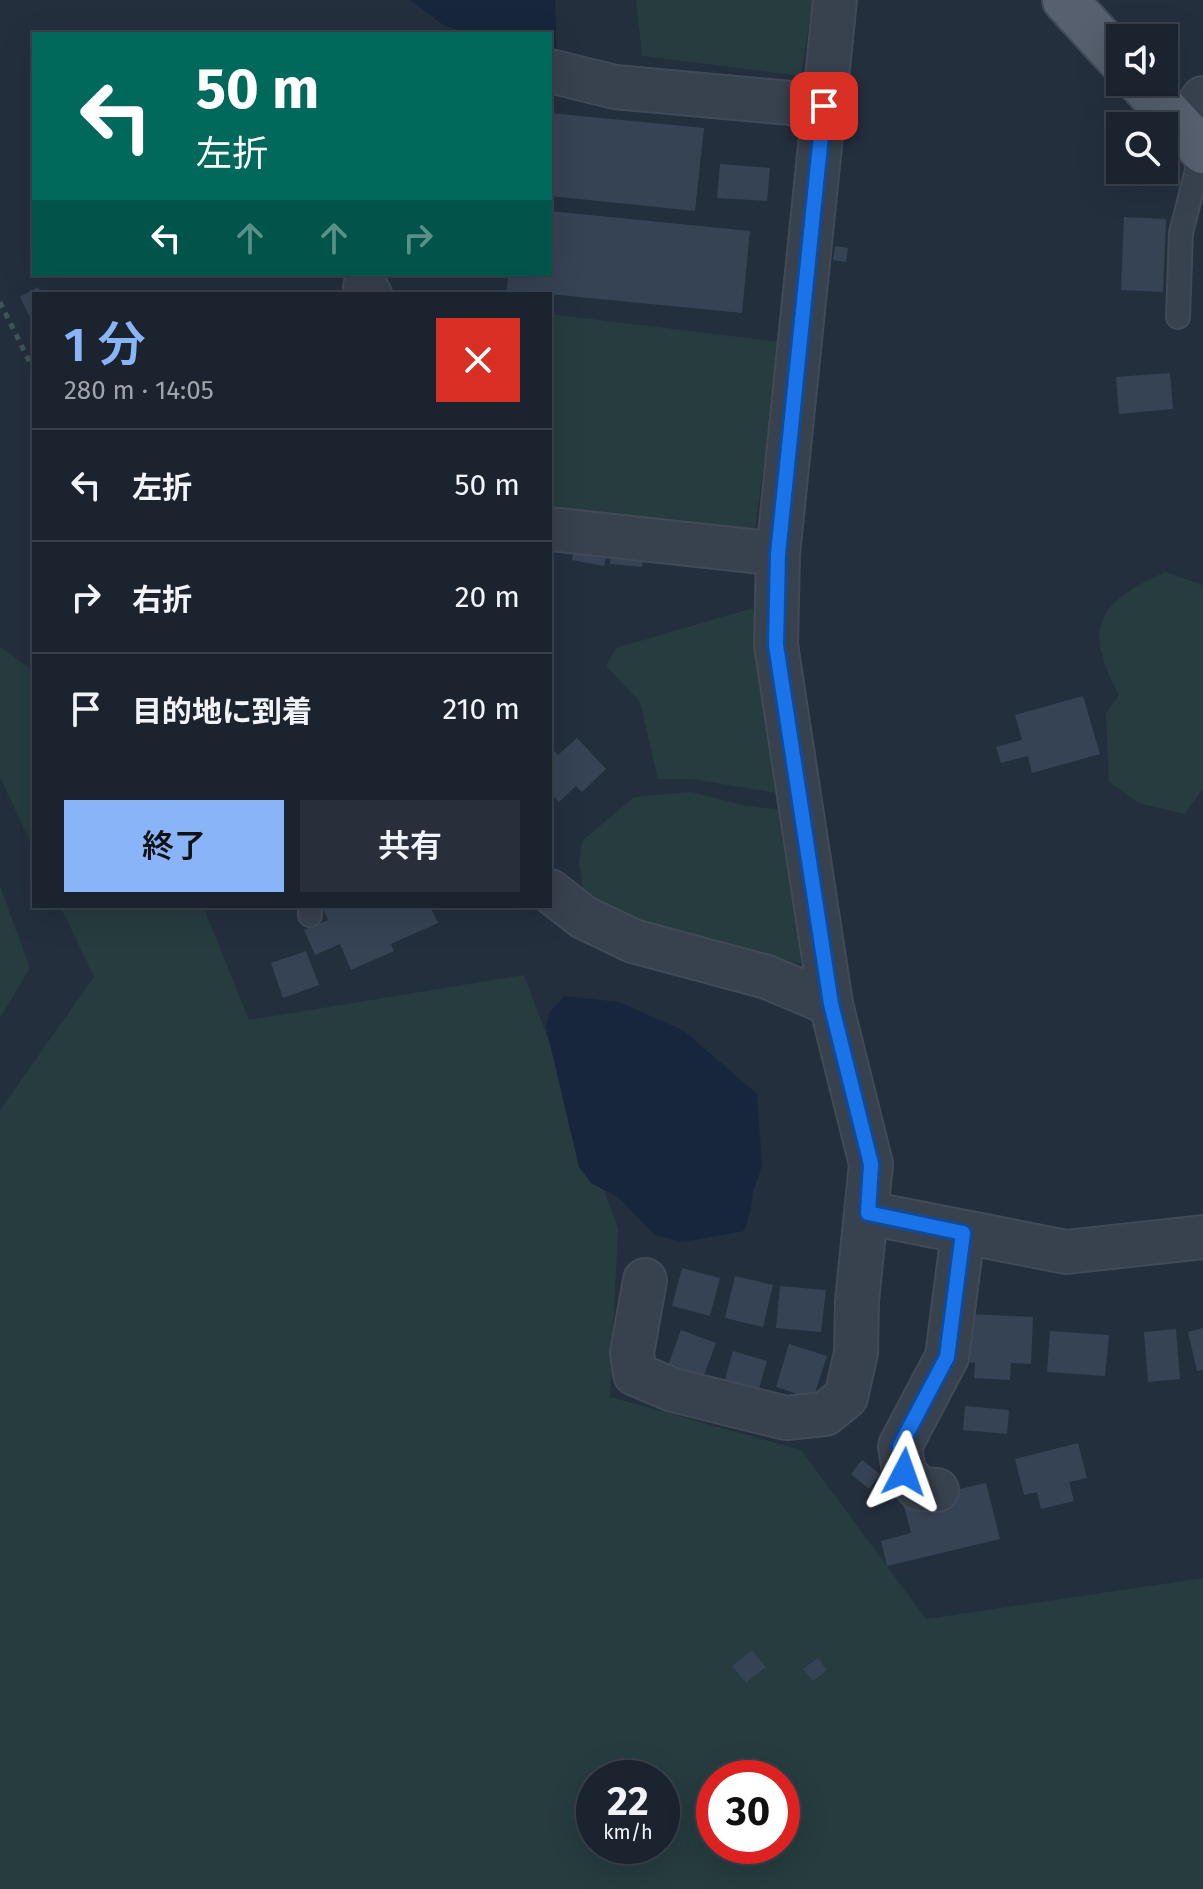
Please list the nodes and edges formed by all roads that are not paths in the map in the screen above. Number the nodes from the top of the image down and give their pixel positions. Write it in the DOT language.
graph roads {
  1 [pos="835,0"];
  2 [pos="1065,0"];
  3 [pos="1106,45"];
  4 [pos="552,71"];
  5 [pos="1156,96"];
  6 [pos="824,106"];
  7 [pos="1198,132"];
  8 [pos="1178,317"];
  9 [pos="552,529"];
  10 [pos="778,554"];
  11 [pos="552,893"];
  12 [pos="831,1004"];
  13 [pos="868,1213"];
  14 [pos="963,1233"];
  15 [pos="1203,1237"];
  16 [pos="645,1280"];
  17 [pos="937,1490"];
  1 -- 6 [label="street"];
  2 -- 3 [label="main road"];
  4 -- 6 [label="street"];
  5 -- 7 [label="main road"];
  6 -- 10 [label="street"];
  7 -- 8 [label="lane"];
  9 -- 10 [label="street"];
  10 -- 12 [label="street"];
  11 -- 12 [label="street"];
  12 -- 13 [label="street"];
  13 -- 14 [label="street"];
  13 -- 16 [label="street"];
  14 -- 15 [label="street"];
  14 -- 17 [label="street"];
}
